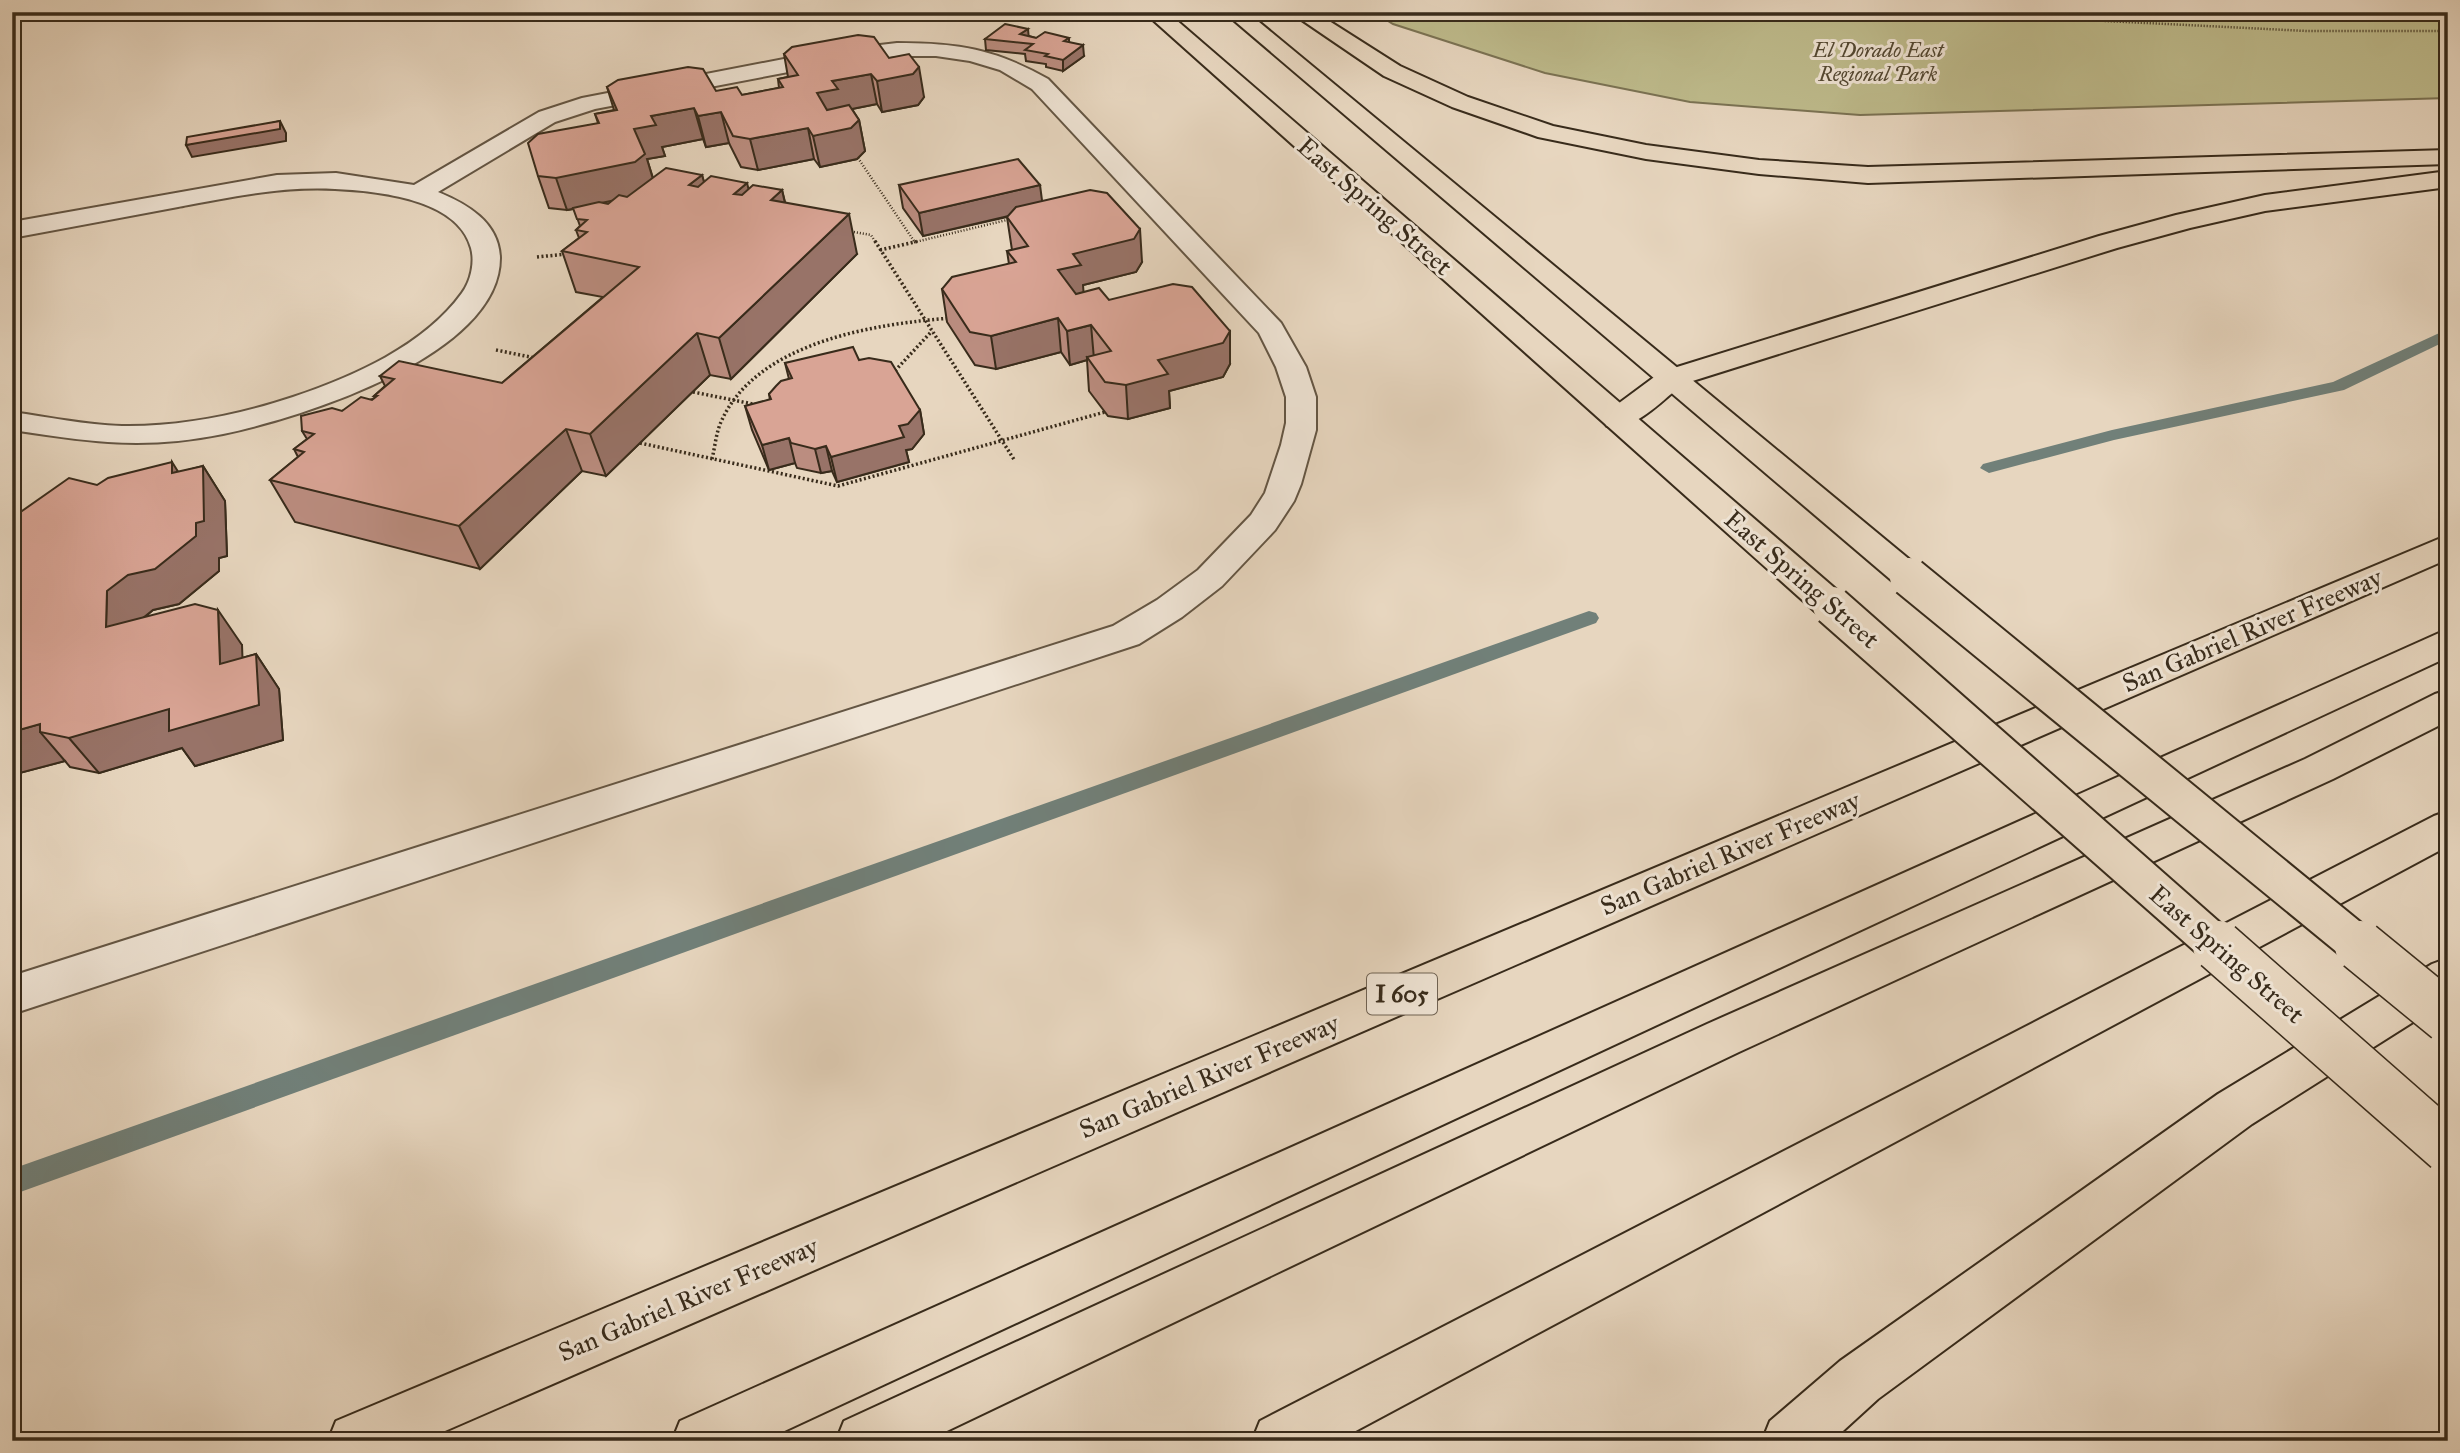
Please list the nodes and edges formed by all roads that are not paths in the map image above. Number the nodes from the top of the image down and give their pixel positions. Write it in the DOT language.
graph roads {
  1 [pos="1154,12"];
  2 [pos="1234,12"];
  3 [pos="1300,12"];
  4 [pos="2448,157"];
  5 [pos="2448,179"];
  6 [pos="417,194"];
  7 [pos="12,230"];
  8 [pos="1672,378"];
  9 [pos="1618,419"];
  10 [pos="12,421"];
  11 [pos="52,426"];
  12 [pos="12,450"];
  13 [pos="2448,546"];
  14 [pos="2448,642"];
  15 [pos="2448,704"];
  16 [pos="2448,827"];
  17 [pos="2448,977"];
  18 [pos="12,995"];
  19 [pos="2448,1018"];
  20 [pos="2448,1149"];
  21 [pos="356,1441"];
  22 [pos="700,1441"];
  23 [pos="864,1441"];
  24 [pos="1280,1441"];
  25 [pos="1790,1441"];
  1 -- 9 [label="main road, East Spring Street"];
  2 -- 8 [label="main road"];
  3 -- 4 [label="main road"];
  5 -- 8 [label="main road"];
  6 -- 7 [label="lane"];
  6 -- 11 [label="lane"];
  6 -- 18 [label="lane"];
  8 -- 9 [label="main road"];
  8 -- 19 [label="main road, bridge"];
  9 -- 20 [label="main road, East Spring Street, bridge"];
  10 -- 11 [label="lane"];
  11 -- 12 [label="lane"];
  13 -- 21 [label="main road, San Gabriel River Freeway / I 605"];
  14 -- 22 [label="main road"];
  15 -- 23 [label="main road"];
  16 -- 24 [label="main road"];
  17 -- 25 [label="main road"];
}
